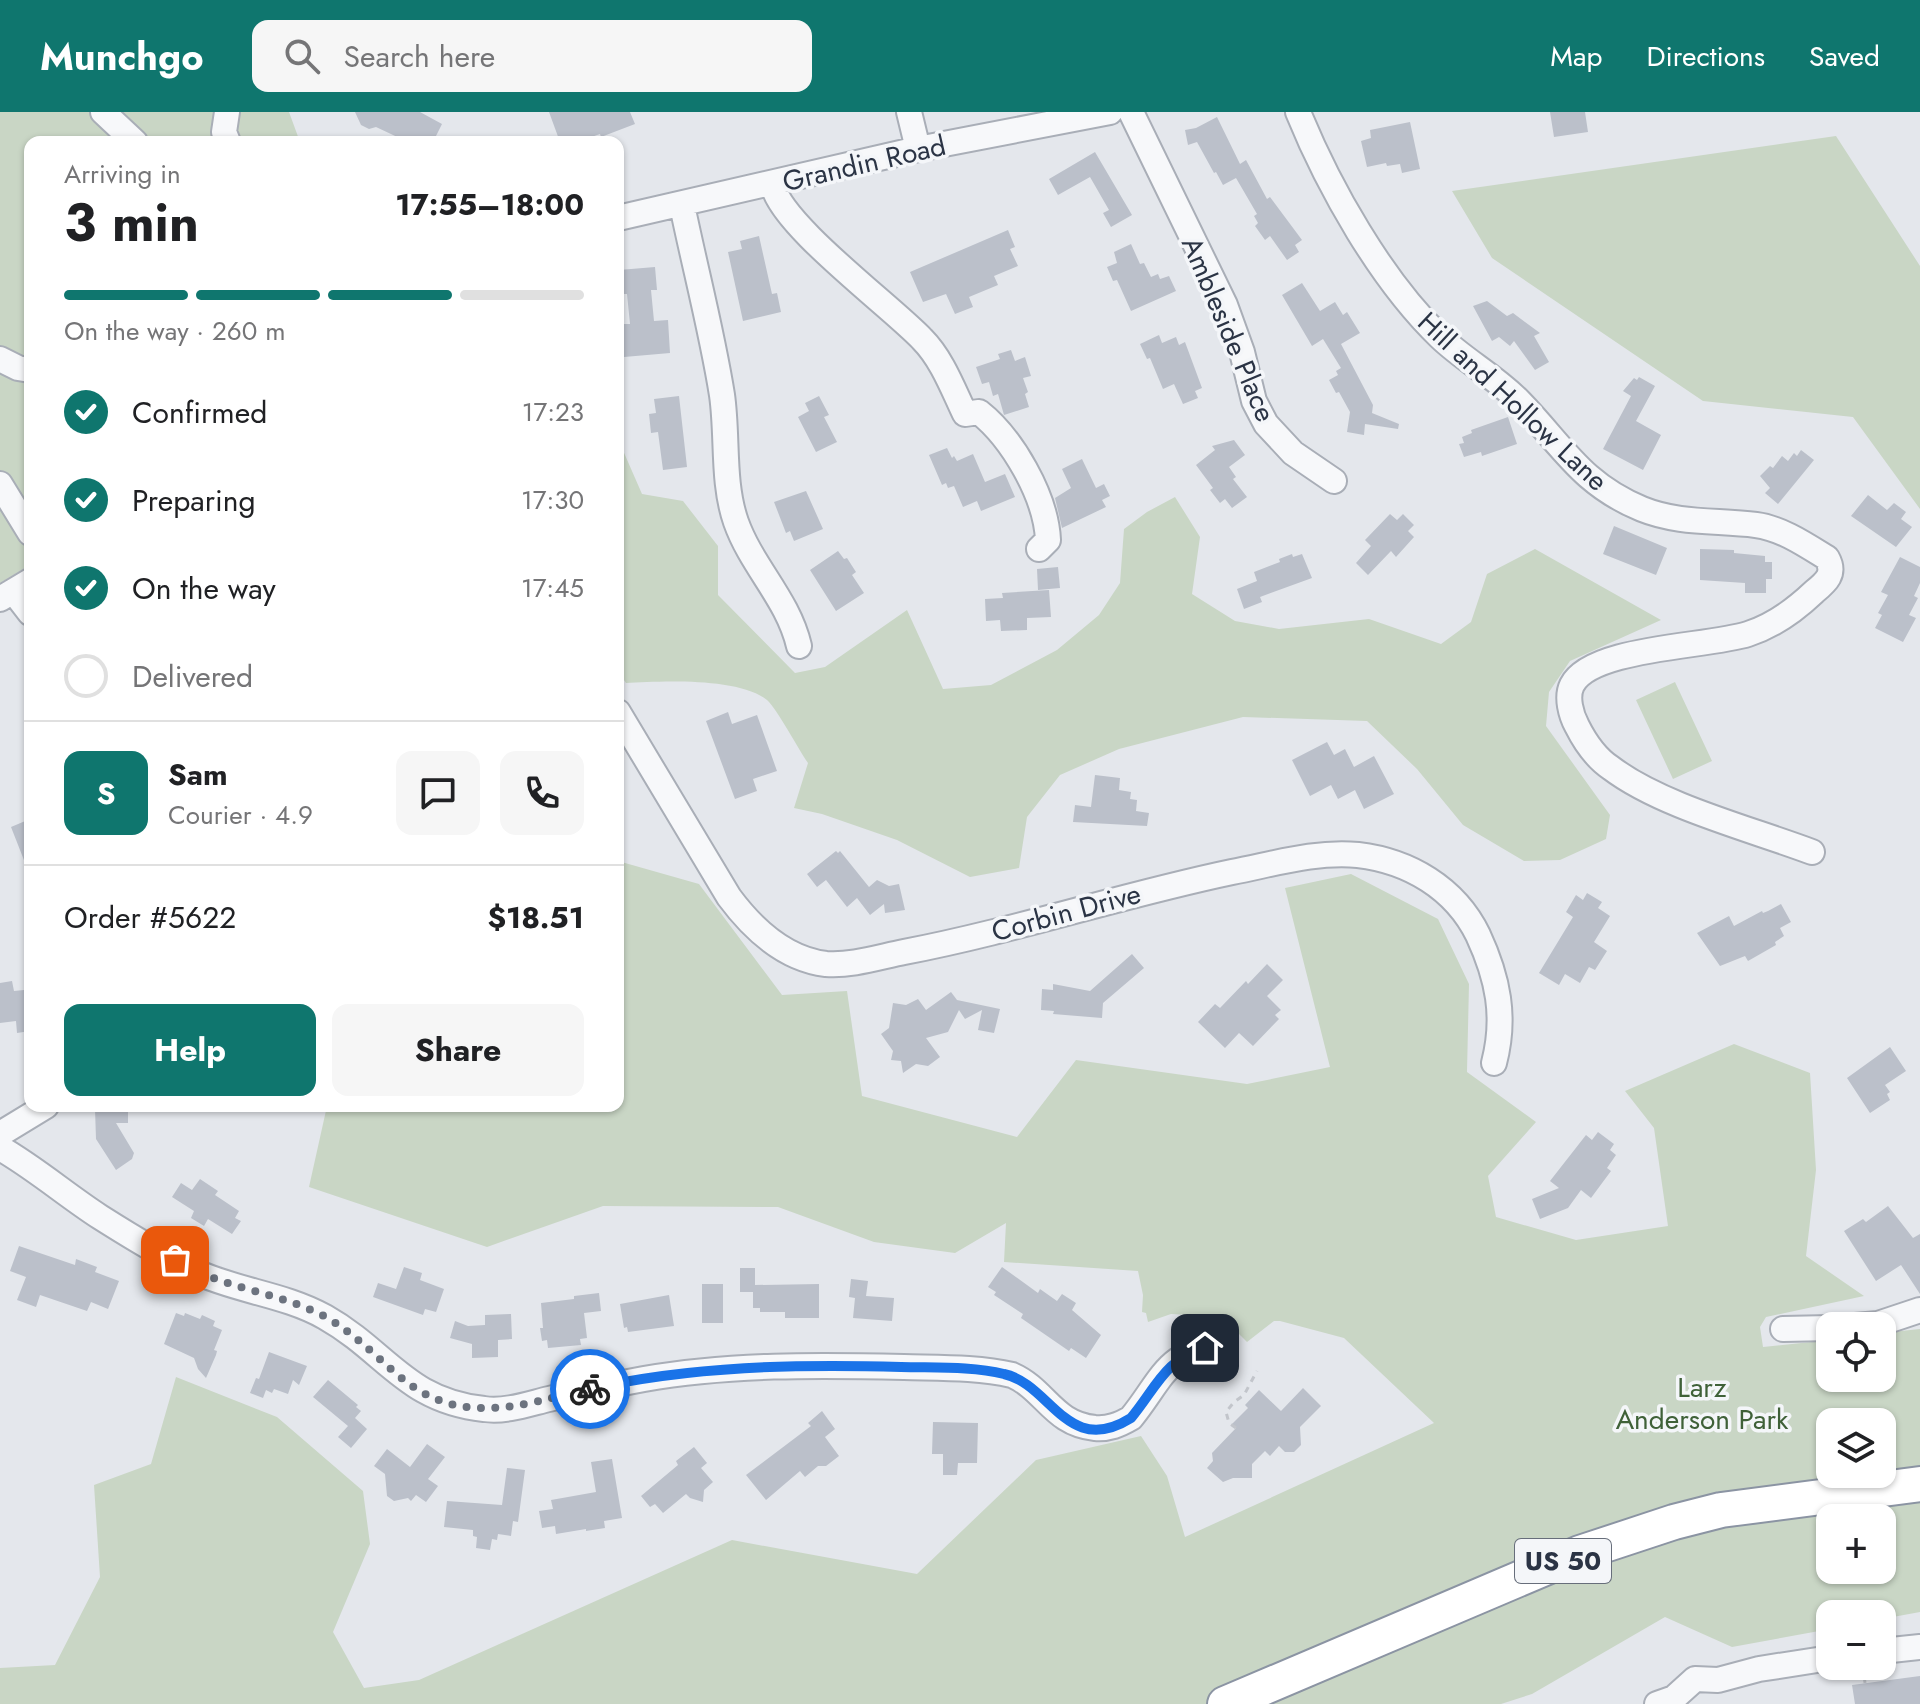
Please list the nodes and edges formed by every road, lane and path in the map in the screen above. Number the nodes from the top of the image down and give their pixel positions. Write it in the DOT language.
graph roads {
  1 [pos="103,112"];
  2 [pos="227,112"];
  3 [pos="909,112"];
  4 [pos="1110,112"];
  5 [pos="1131,112"];
  6 [pos="1298,112"];
  7 [pos="129,136"];
  8 [pos="226,136"];
  9 [pos="918,149"];
  10 [pos="773,184"];
  11 [pos="682,205"];
  12 [pos="624,217"];
  13 [pos="0,359"];
  14 [pos="24,369"];
  15 [pos="1334,481"];
  16 [pos="0,484"];
  17 [pos="24,523"];
  18 [pos="1039,549"];
  19 [pos="799,646"];
  20 [pos="624,722"];
  21 [pos="1812,852"];
  22 [pos="1494,1063"];
  23 [pos="36,1112"];
  24 [pos="0,1134"];
  25 [pos="0,1148"];
  26 [pos="1920,1310"];
  27 [pos="1896,1318"];
  28 [pos="1816,1328"];
  29 [pos="1783,1329"];
  30 [pos="1224,1351"];
  31 [pos="1257,1371"];
  32 [pos="1236,1428"];
  33 [pos="1920,1484"];
  34 [pos="1920,1647"];
  35 [pos="1896,1650"];
  36 [pos="1816,1660"];
  37 [pos="1865,1680"];
  38 [pos="1865,1683"];
  39 [pos="1669,1702"];
  40 [pos="1225,1704"];
  1 -- 7 [label="street"];
  2 -- 8 [label="street"];
  3 -- 9 [label="street"];
  4 -- 9 [label="street, Grandin Road"];
  5 -- 15 [label="street, Ambleside Place"];
  6 -- 21 [label="street, Hill and Hollow Lane"];
  9 -- 10 [label="street, Grandin Road"];
  10 -- 11 [label="street, Grandin Road"];
  10 -- 18 [label="street"];
  11 -- 12 [label="street, Grandin Road"];
  11 -- 19 [label="street"];
  13 -- 14 [label="street"];
  16 -- 17 [label="street"];
  20 -- 22 [label="street, Corbin Drive"];
  23 -- 24 [label="street"];
  25 -- 30 [label="street"];
  26 -- 27 [label="street"];
  28 -- 29 [label="street"];
  31 -- 32 [label="path"];
  33 -- 40 [label="highway, US 50"];
  34 -- 35 [label="street"];
  36 -- 39 [label="street"];
  37 -- 38 [label="path"];
}
